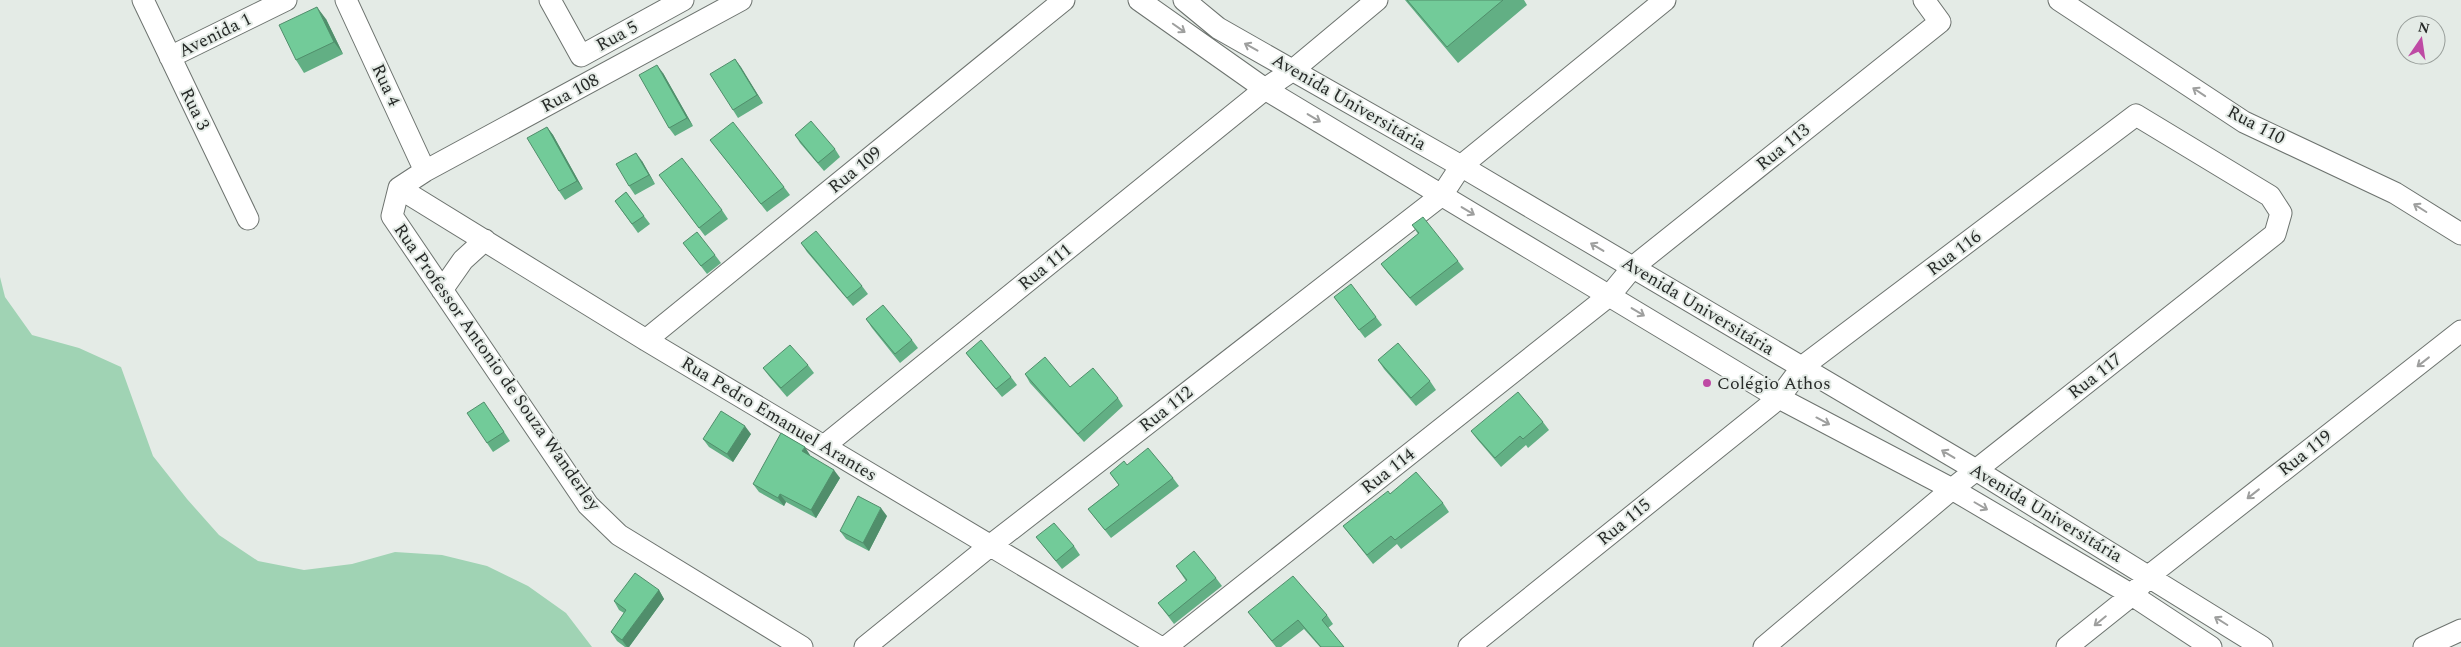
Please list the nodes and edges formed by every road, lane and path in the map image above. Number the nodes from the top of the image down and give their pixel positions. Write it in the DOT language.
graph roads {
  1 [pos="143,0"];
  2 [pos="286,0"];
  3 [pos="346,0"];
  4 [pos="550,0"];
  5 [pos="683,0"];
  6 [pos="741,0"];
  7 [pos="1064,0"];
  8 [pos="1139,0"];
  9 [pos="1184,0"];
  10 [pos="1377,0"];
  11 [pos="1664,0"];
  12 [pos="1924,0"];
  13 [pos="2060,0"];
  14 [pos="170,57"];
  15 [pos="1293,70"];
  16 [pos="1265,89"];
  17 [pos="2136,115"];
  18 [pos="1461,166"];
  19 [pos="425,171"];
  20 [pos="399,188"];
  21 [pos="1442,195"];
  22 [pos="248,219"];
  23 [pos="2461,234"];
  24 [pos="485,240"];
  25 [pos="1633,268"];
  26 [pos="442,290"];
  27 [pos="1610,295"];
  28 [pos="2461,332"];
  29 [pos="646,340"];
  30 [pos="1802,367"];
  31 [pos="1779,398"];
  32 [pos="824,446"];
  33 [pos="1976,470"];
  34 [pos="1952,489"];
  35 [pos="991,545"];
  36 [pos="2150,576"];
  37 [pos="2132,595"];
  38 [pos="2461,630"];
  39 [pos="802,647"];
  40 [pos="865,647"];
  41 [pos="1160,647"];
  42 [pos="1166,647"];
  43 [pos="1468,647"];
  44 [pos="1764,647"];
  45 [pos="2067,647"];
  46 [pos="2211,647"];
  47 [pos="2262,647"];
  48 [pos="2424,647"];
  1 -- 14 [label="street, Rua 3"];
  2 -- 14 [label="street, Avenida 1"];
  3 -- 19 [label="street, Rua 4"];
  4 -- 5 [label="street, Rua 5"];
  6 -- 19 [label="street, Rua 108"];
  7 -- 29 [label="street, Rua 109"];
  8 -- 16 [label="street, Avenida Universitária, one-way"];
  15 -- 9 [label="street, Avenida Universitária, one-way"];
  10 -- 15 [label="street"];
  11 -- 18 [label="street"];
  12 -- 25 [label="street, Rua 113"];
  23 -- 13 [label="street, Rua 110, one-way"];
  14 -- 22 [label="street, Rua 3"];
  15 -- 16 [label="street"];
  15 -- 18 [label="street, Avenida Universitária"];
  16 -- 21 [label="street, Avenida Universitária, one-way"];
  16 -- 32 [label="street, Rua 111"];
  17 -- 30 [label="street, Rua 116"];
  17 -- 33 [label="street, Rua 117"];
  18 -- 21 [label="street, Rua 112"];
  25 -- 18 [label="street, Avenida Universitária, one-way"];
  19 -- 20 [label="street, Rua 108"];
  20 -- 24 [label="street, Rua Pedro Emanuel Arantes"];
  20 -- 26 [label="street, Rua Professor Antonio de Souza Wanderley"];
  21 -- 27 [label="street, Avenida Universitária, one-way"];
  21 -- 35 [label="street, Rua 112"];
  24 -- 26 [label="street"];
  24 -- 29 [label="street, Rua Pedro Emanuel Arantes"];
  25 -- 27 [label="street, Rua 113"];
  25 -- 30 [label="street, Avenida Universitária"];
  26 -- 39 [label="street, Rua Professor Antonio de Souza Wanderley"];
  27 -- 31 [label="street, Avenida Universitária, one-way"];
  27 -- 42 [label="street, Rua 114"];
  28 -- 36 [label="street, Rua 119, one-way"];
  29 -- 32 [label="street, Rua Pedro Emanuel Arantes"];
  30 -- 31 [label="street, Rua 116"];
  33 -- 30 [label="street, Avenida Universitária, one-way"];
  31 -- 34 [label="street, Avenida Universitária, one-way"];
  31 -- 43 [label="street, Rua 115"];
  32 -- 35 [label="street, Rua Pedro Emanuel Arantes"];
  33 -- 34 [label="street, Rua 117"];
  33 -- 36 [label="street, Avenida Universitária"];
  34 -- 37 [label="street, Avenida Universitária, one-way"];
  34 -- 44 [label="street, Rua 117"];
  35 -- 40 [label="street, Rua 112"];
  35 -- 41 [label="street, Rua Pedro Emanuel Arantes"];
  36 -- 37 [label="street, Rua 119"];
  47 -- 36 [label="street, Avenida Universitária, one-way"];
  37 -- 45 [label="street, Rua 119, one-way"];
  37 -- 46 [label="street, Avenida Universitária"];
  38 -- 48 [label="street"];
}
